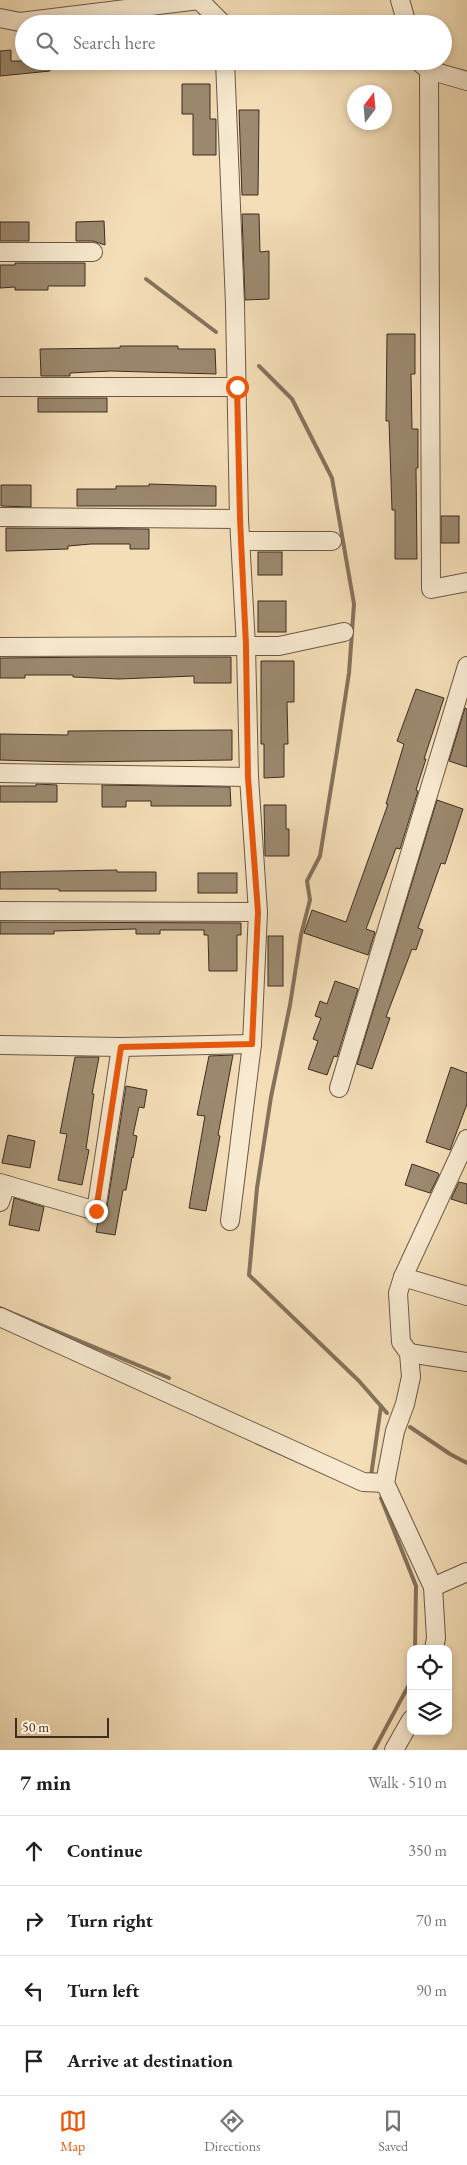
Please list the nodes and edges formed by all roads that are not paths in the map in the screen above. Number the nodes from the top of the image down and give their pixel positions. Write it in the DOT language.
graph roads {
  1 [pos="400,0"];
  2 [pos="77,15"];
  3 [pos="214,15"];
  4 [pos="404,15"];
  5 [pos="0,18"];
  6 [pos="15,21"];
  7 [pos="225,70"];
  8 [pos="424,70"];
  9 [pos="437,70"];
  10 [pos="467,81"];
  11 [pos="0,252"];
  12 [pos="93,252"];
  13 [pos="0,387"];
  14 [pos="237,387"];
  15 [pos="0,517"];
  16 [pos="240,519"];
  17 [pos="332,540"];
  18 [pos="241,541"];
  19 [pos="467,582"];
  20 [pos="344,632"];
  21 [pos="246,646"];
  22 [pos="0,647"];
  23 [pos="467,666"];
  24 [pos="463,694"];
  25 [pos="0,774"];
  26 [pos="248,777"];
  27 [pos="0,911"];
  28 [pos="258,912"];
  29 [pos="252,1044"];
  30 [pos="0,1045"];
  31 [pos="121,1047"];
  32 [pos="339,1088"];
  33 [pos="467,1139"];
  34 [pos="460,1174"];
  35 [pos="3,1184"];
  36 [pos="0,1202"];
  37 [pos="230,1221"];
  38 [pos="404,1277"];
  39 [pos="467,1296"];
  40 [pos="0,1318"];
  41 [pos="409,1353"];
  42 [pos="467,1362"];
  43 [pos="385,1483"];
  44 [pos="467,1572"];
  45 [pos="433,1587"];
  46 [pos="435,1645"];
  47 [pos="407,1727"];
  48 [pos="394,1750"];
  1 -- 4 [label="street"];
  2 -- 3 [label="street"];
  5 -- 6 [label="street"];
  7 -- 14 [label="street"];
  8 -- 19 [label="street"];
  9 -- 10 [label="street"];
  11 -- 12 [label="street"];
  13 -- 14 [label="street"];
  14 -- 16 [label="street"];
  15 -- 16 [label="street"];
  16 -- 18 [label="street"];
  17 -- 18 [label="street"];
  18 -- 21 [label="street"];
  20 -- 21 [label="street"];
  21 -- 22 [label="street"];
  21 -- 26 [label="street"];
  23 -- 24 [label="street"];
  24 -- 32 [label="street"];
  25 -- 26 [label="street"];
  26 -- 28 [label="street"];
  27 -- 28 [label="street"];
  28 -- 29 [label="street"];
  29 -- 31 [label="street"];
  29 -- 37 [label="street"];
  30 -- 31 [label="street"];
  31 -- 35 [label="street"];
  33 -- 34 [label="street"];
  34 -- 38 [label="street"];
  35 -- 36 [label="street"];
  38 -- 39 [label="street"];
  38 -- 41 [label="street"];
  40 -- 43 [label="street"];
  41 -- 42 [label="street"];
  41 -- 43 [label="street"];
  43 -- 45 [label="street"];
  44 -- 45 [label="street"];
  45 -- 46 [label="street"];
  47 -- 48 [label="street"];
}
